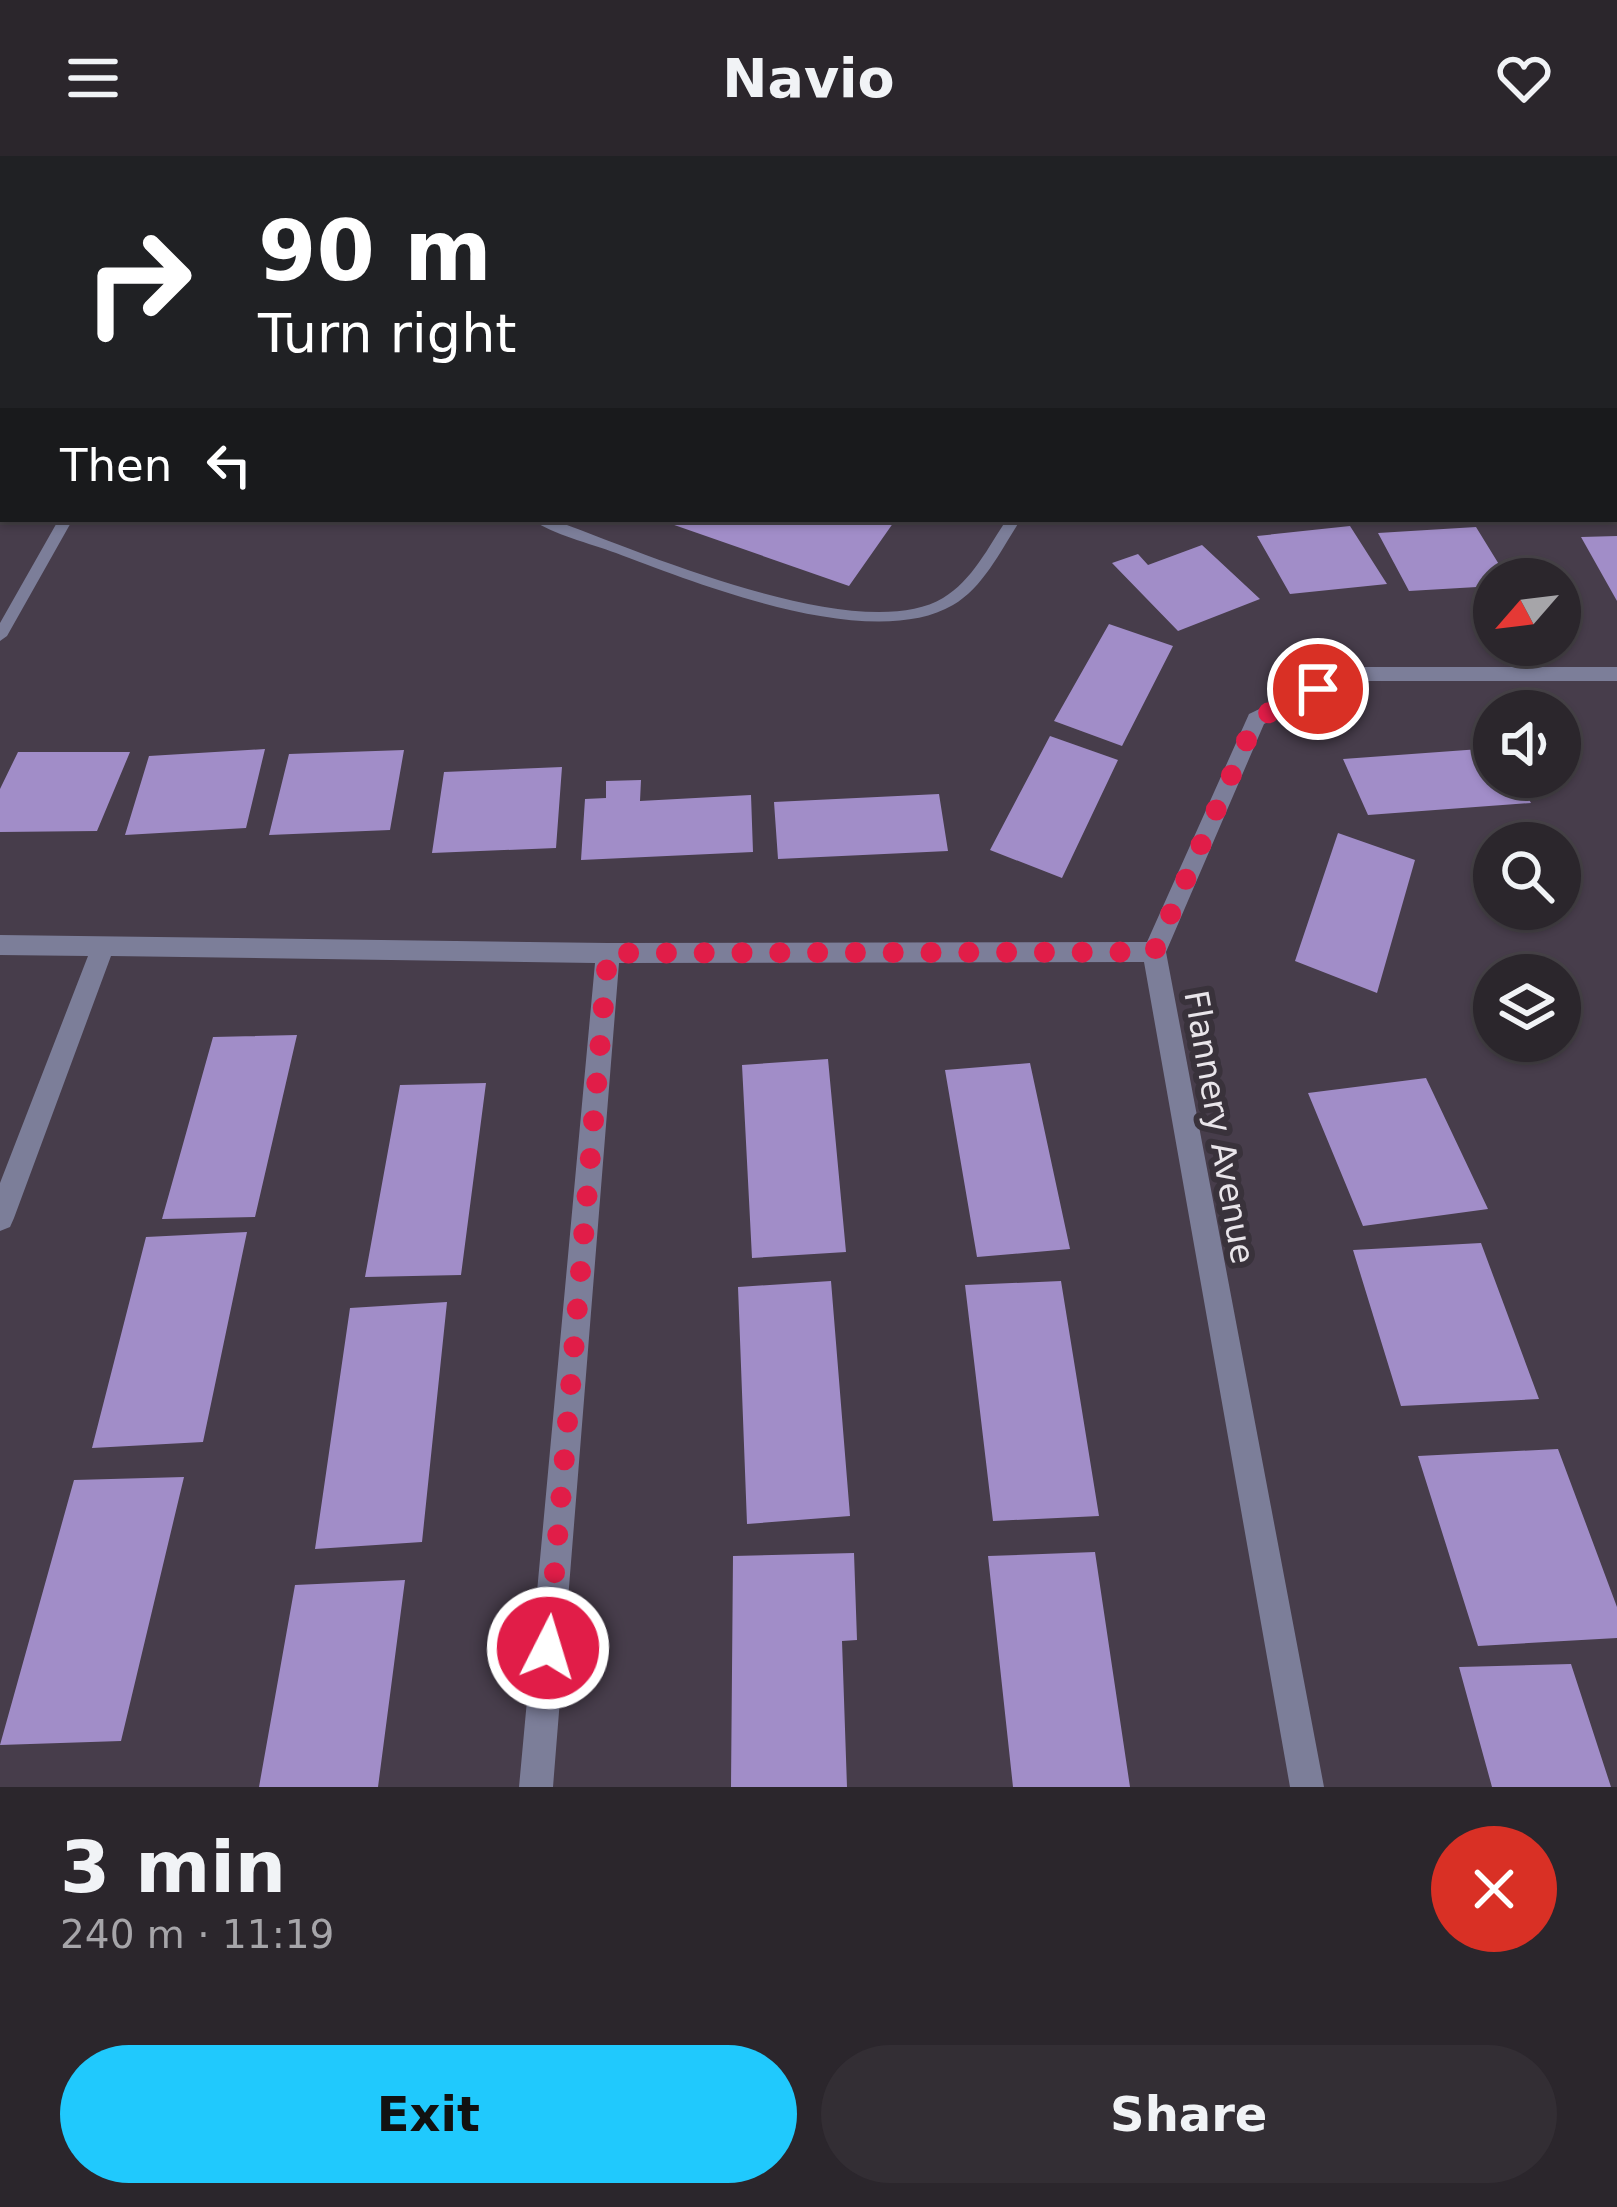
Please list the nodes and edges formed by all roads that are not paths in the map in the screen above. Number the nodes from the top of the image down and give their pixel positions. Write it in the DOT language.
graph roads {
  1 [pos="64,522"];
  2 [pos="547,522"];
  3 [pos="1012,522"];
  4 [pos="0,636"];
  5 [pos="1617,674"];
  6 [pos="0,945"];
  7 [pos="103,947"];
  8 [pos="1154,952"];
  9 [pos="608,953"];
  10 [pos="0,1218"];
  11 [pos="536,1787"];
  12 [pos="1307,1787"];
  1 -- 4 [label="lane"];
  2 -- 3 [label="lane"];
  5 -- 8 [label="street, Flannery Avenue"];
  6 -- 7 [label="street"];
  7 -- 9 [label="street"];
  7 -- 10 [label="street"];
  8 -- 9 [label="street"];
  8 -- 12 [label="street, Flannery Avenue"];
  9 -- 11 [label="street"];
}
